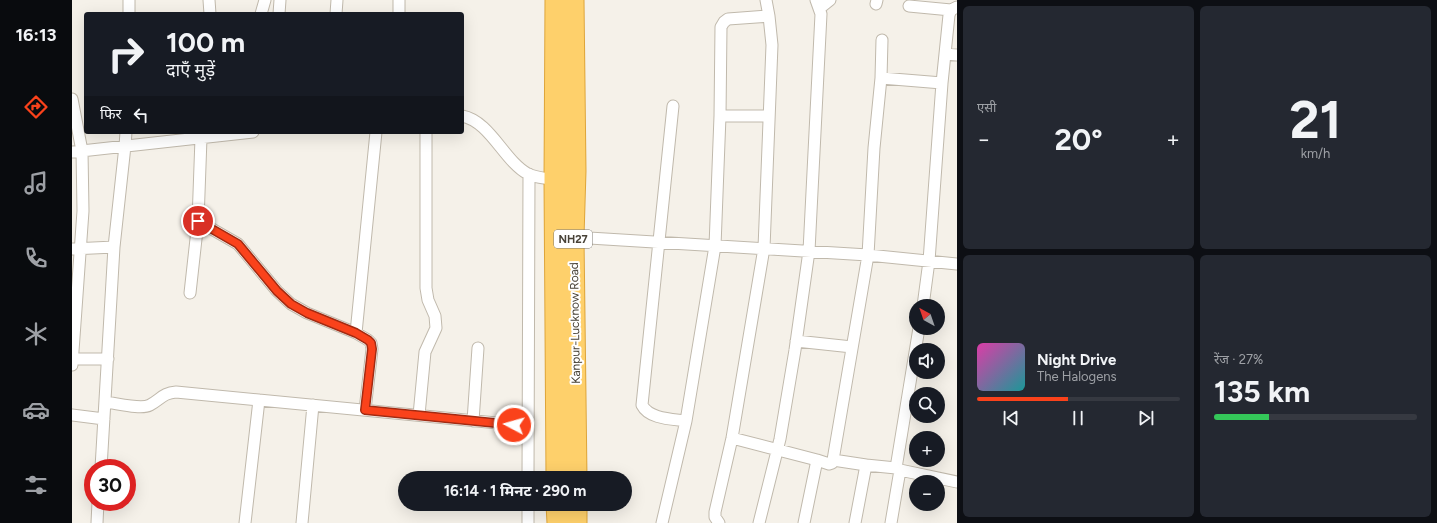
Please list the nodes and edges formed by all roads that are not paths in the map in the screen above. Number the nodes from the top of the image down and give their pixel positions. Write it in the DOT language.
graph roads {
  1 [pos="129,0"];
  2 [pos="209,0"];
  3 [pos="265,0"];
  4 [pos="280,0"];
  5 [pos="337,0"];
  6 [pos="399,0"];
  7 [pos="556,0"];
  8 [pos="573,0"];
  9 [pos="766,0"];
  10 [pos="830,0"];
  11 [pos="818,4"];
  12 [pos="910,6"];
  13 [pos="954,9"];
  14 [pos="129,12"];
  15 [pos="210,12"];
  16 [pos="262,12"];
  17 [pos="279,12"];
  18 [pos="336,12"];
  19 [pos="398,12"];
  20 [pos="769,16"];
  21 [pos="882,40"];
  22 [pos="946,54"];
  23 [pos="957,55"];
  24 [pos="565,72"];
  25 [pos="881,78"];
  26 [pos="942,83"];
  27 [pos="72,99"];
  28 [pos="673,106"];
  29 [pos="720,116"];
  30 [pos="768,116"];
  31 [pos="464,117"];
  32 [pos="126,134"];
  33 [pos="213,134"];
  34 [pos="376,134"];
  35 [pos="426,134"];
  36 [pos="201,138"];
  37 [pos="125,146"];
  38 [pos="77,152"];
  39 [pos="528,174"];
  40 [pos="555,180"];
  41 [pos="198,221"];
  42 [pos="573,237"];
  43 [pos="660,243"];
  44 [pos="715,246"];
  45 [pos="114,247"];
  46 [pos="76,248"];
  47 [pos="764,248"];
  48 [pos="809,251"];
  49 [pos="868,254"];
  50 [pos="929,261"];
  51 [pos="957,264"];
  52 [pos="190,293"];
  53 [pos="923,299"];
  54 [pos="356,333"];
  55 [pos="918,335"];
  56 [pos="796,342"];
  57 [pos="852,347"];
  58 [pos="478,348"];
  59 [pos="72,359"];
  60 [pos="108,360"];
  61 [pos="72,365"];
  62 [pos="259,400"];
  63 [pos="106,402"];
  64 [pos="313,405"];
  65 [pos="365,410"];
  66 [pos="72,415"];
  67 [pos="419,415"];
  68 [pos="104,419"];
  69 [pos="472,421"];
  70 [pos="686,421"];
  71 [pos="528,426"];
  72 [pos="732,438"];
  73 [pos="777,450"];
  74 [pos="102,459"];
  75 [pos="817,460"];
  76 [pos="833,460"];
  77 [pos="866,465"];
  78 [pos="898,469"];
  79 [pos="528,471"];
  80 [pos="557,471"];
  81 [pos="576,471"];
  82 [pos="957,482"];
  83 [pos="98,511"];
  84 [pos="528,511"];
  85 [pos="557,511"];
  86 [pos="576,511"];
  87 [pos="97,523"];
  88 [pos="245,523"];
  89 [pos="302,523"];
  90 [pos="528,523"];
  91 [pos="558,523"];
  92 [pos="576,523"];
  93 [pos="662,523"];
  94 [pos="719,523"];
  95 [pos="759,523"];
  96 [pos="804,523"];
  97 [pos="855,523"];
  98 [pos="891,523"];
  1 -- 14 [label="street"];
  2 -- 15 [label="street"];
  3 -- 16 [label="street"];
  4 -- 17 [label="street"];
  5 -- 18 [label="street"];
  6 -- 19 [label="street"];
  7 -- 24 [label="highway, Kanpur-Lucknow Road / NH27"];
  8 -- 24 [label="highway, Kanpur-Lucknow Road / NH27"];
  9 -- 20 [label="street"];
  10 -- 11 [label="street"];
  11 -- 48 [label="street"];
  12 -- 13 [label="street"];
  13 -- 22 [label="street"];
  20 -- 29 [label="street"];
  20 -- 30 [label="street"];
  21 -- 25 [label="street"];
  22 -- 23 [label="street"];
  22 -- 26 [label="street"];
  24 -- 40 [label="highway, Kanpur-Lucknow Road / NH27"];
  24 -- 42 [label="highway, Kanpur-Lucknow Road / NH27"];
  25 -- 26 [label="street"];
  25 -- 49 [label="street"];
  26 -- 50 [label="street"];
  27 -- 38 [label="street"];
  28 -- 43 [label="street"];
  29 -- 30 [label="street"];
  29 -- 44 [label="street"];
  30 -- 47 [label="street"];
  31 -- 39 [label="street"];
  32 -- 37 [label="street"];
  33 -- 36 [label="street"];
  34 -- 54 [label="street"];
  35 -- 67 [label="street"];
  36 -- 37 [label="street"];
  36 -- 41 [label="street"];
  37 -- 38 [label="street"];
  37 -- 45 [label="street"];
  38 -- 46 [label="street"];
  39 -- 40 [label="street"];
  39 -- 71 [label="street"];
  40 -- 80 [label="highway, Kanpur-Lucknow Road / NH27"];
  41 -- 52 [label="street"];
  41 -- 54 [label="street"];
  42 -- 43 [label="street"];
  42 -- 81 [label="highway, Kanpur-Lucknow Road / NH27"];
  43 -- 44 [label="street"];
  43 -- 70 [label="street"];
  44 -- 47 [label="street"];
  44 -- 70 [label="street"];
  45 -- 46 [label="street"];
  45 -- 60 [label="street"];
  46 -- 59 [label="street"];
  47 -- 48 [label="street"];
  47 -- 72 [label="street"];
  48 -- 49 [label="street"];
  48 -- 56 [label="street"];
  49 -- 50 [label="street"];
  49 -- 57 [label="street"];
  50 -- 51 [label="street"];
  50 -- 53 [label="street"];
  54 -- 65 [label="street"];
  55 -- 78 [label="street"];
  56 -- 57 [label="street"];
  56 -- 73 [label="street"];
  57 -- 76 [label="street"];
  58 -- 69 [label="street"];
  59 -- 60 [label="street"];
  59 -- 61 [label="street"];
  60 -- 63 [label="street"];
  62 -- 63 [label="street"];
  62 -- 64 [label="street"];
  62 -- 88 [label="street"];
  63 -- 68 [label="street"];
  64 -- 65 [label="street"];
  64 -- 89 [label="street"];
  65 -- 67 [label="street"];
  66 -- 68 [label="street"];
  67 -- 69 [label="street"];
  68 -- 74 [label="street"];
  69 -- 71 [label="street"];
  70 -- 93 [label="street"];
  71 -- 79 [label="street"];
  72 -- 73 [label="street"];
  72 -- 94 [label="street"];
  73 -- 75 [label="street"];
  73 -- 95 [label="street"];
  75 -- 76 [label="street"];
  75 -- 96 [label="street"];
  76 -- 77 [label="street"];
  77 -- 78 [label="street"];
  77 -- 97 [label="street"];
  78 -- 82 [label="street"];
  78 -- 98 [label="street"];
  83 -- 87 [label="street"];
  84 -- 90 [label="street"];
  85 -- 91 [label="highway"];
  86 -- 92 [label="highway"];
}
